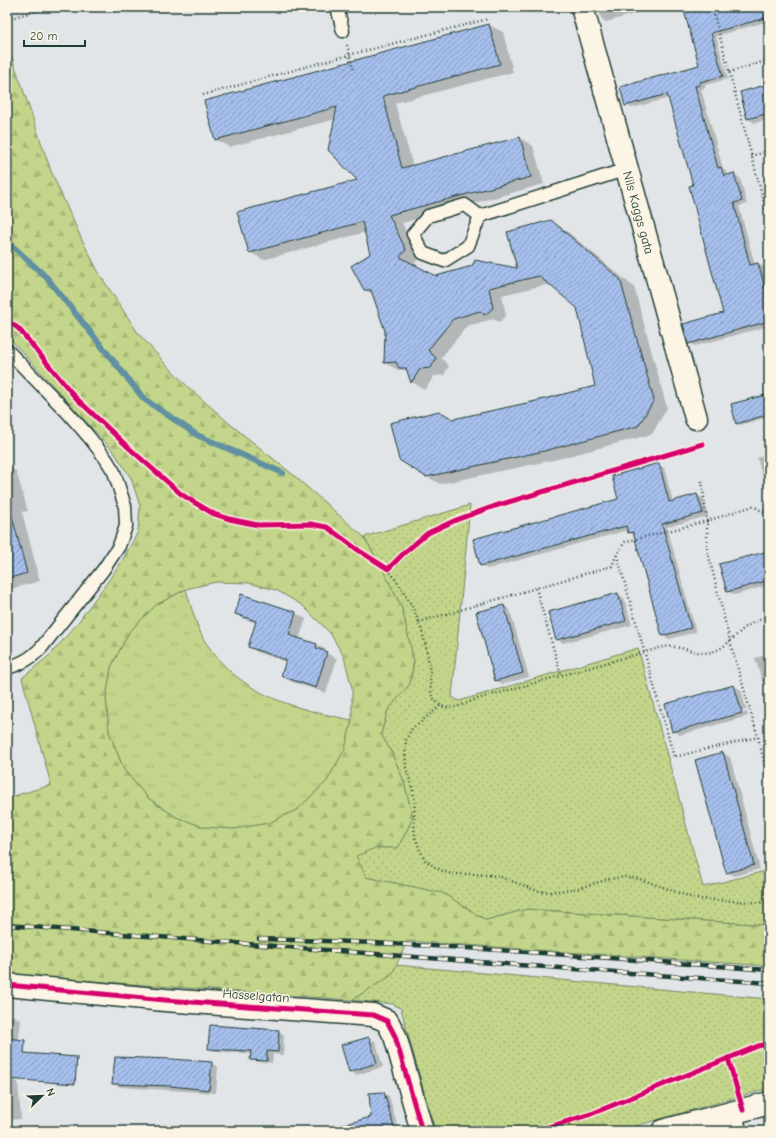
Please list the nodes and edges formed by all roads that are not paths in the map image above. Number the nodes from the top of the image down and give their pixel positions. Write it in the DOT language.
graph roads {
  1 [pos="337,7"];
  2 [pos="582,7"];
  3 [pos="343,31"];
  4 [pos="627,169"];
  5 [pos="480,216"];
  6 [pos="7,350"];
  7 [pos="696,418"];
  8 [pos="7,668"];
  9 [pos="7,985"];
  10 [pos="769,1103"];
  11 [pos="733,1122"];
  12 [pos="422,1131"];
  13 [pos="663,1131"];
  1 -- 3 [label="lane"];
  2 -- 4 [label="street, Nils Kaggs gata"];
  4 -- 5 [label="lane"];
  4 -- 7 [label="street, Nils Kaggs gata"];
  5 -- 5 [label="lane"];
  6 -- 8 [label="lane"];
  9 -- 12 [label="street, Hasselgatan"];
  10 -- 11 [label="street"];
  11 -- 13 [label="street"];
}
